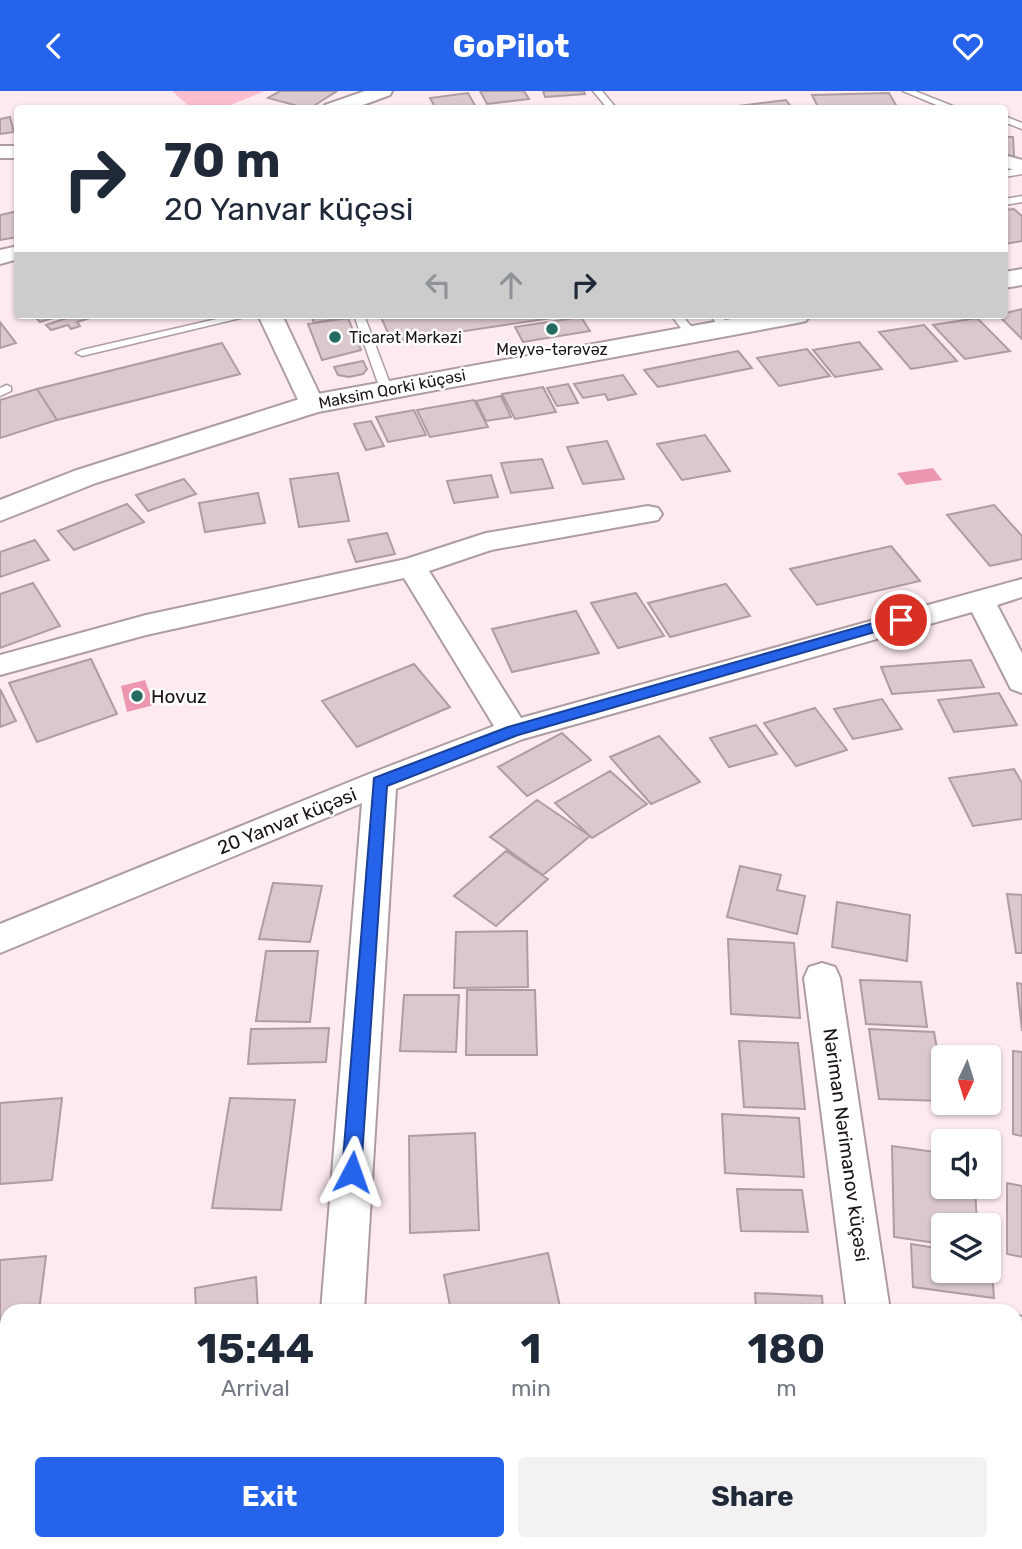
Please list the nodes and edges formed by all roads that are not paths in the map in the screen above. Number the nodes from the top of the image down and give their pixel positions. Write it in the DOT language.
graph roads {
  1 [pos="383,91"];
  2 [pos="597,91"];
  3 [pos="907,91"];
  4 [pos="343,105"];
  5 [pos="609,105"];
  6 [pos="945,105"];
  7 [pos="231,319"];
  8 [pos="272,319"];
  9 [pos="360,319"];
  10 [pos="746,319"];
  11 [pos="720,321"];
  12 [pos="683,324"];
  13 [pos="82,353"];
  14 [pos="386,389"];
  15 [pos="312,404"];
  16 [pos="0,511"];
  17 [pos="648,514"];
  18 [pos="412,567"];
  19 [pos="1022,588"];
  20 [pos="979,598"];
  21 [pos="0,665"];
  22 [pos="1022,681"];
  23 [pos="513,731"];
  24 [pos="380,782"];
  25 [pos="4,928"];
  26 [pos="822,978"];
  27 [pos="343,1304"];
  28 [pos="868,1304"];
  1 -- 4 [label="street"];
  2 -- 5 [label="lane"];
  3 -- 6 [label="lane"];
  7 -- 13 [label="lane"];
  8 -- 15 [label="street"];
  9 -- 14 [label="lane"];
  10 -- 11 [label="main road, Maksim Qorki küçəsi"];
  11 -- 12 [label="main road, Maksim Qorki küçəsi"];
  12 -- 14 [label="main road, Maksim Qorki küçəsi"];
  14 -- 15 [label="main road, Maksim Qorki küçəsi"];
  15 -- 16 [label="main road, Maksim Qorki küçəsi"];
  17 -- 18 [label="street"];
  18 -- 21 [label="street"];
  18 -- 23 [label="street"];
  19 -- 20 [label="street, 20 Yanvar küçəsi"];
  20 -- 22 [label="street"];
  20 -- 23 [label="street, 20 Yanvar küçəsi"];
  23 -- 24 [label="street, 20 Yanvar küçəsi"];
  24 -- 25 [label="street, 20 Yanvar küçəsi"];
  24 -- 27 [label="street"];
  26 -- 28 [label="street, Nəriman Nərimanov küçəsi"];
}
